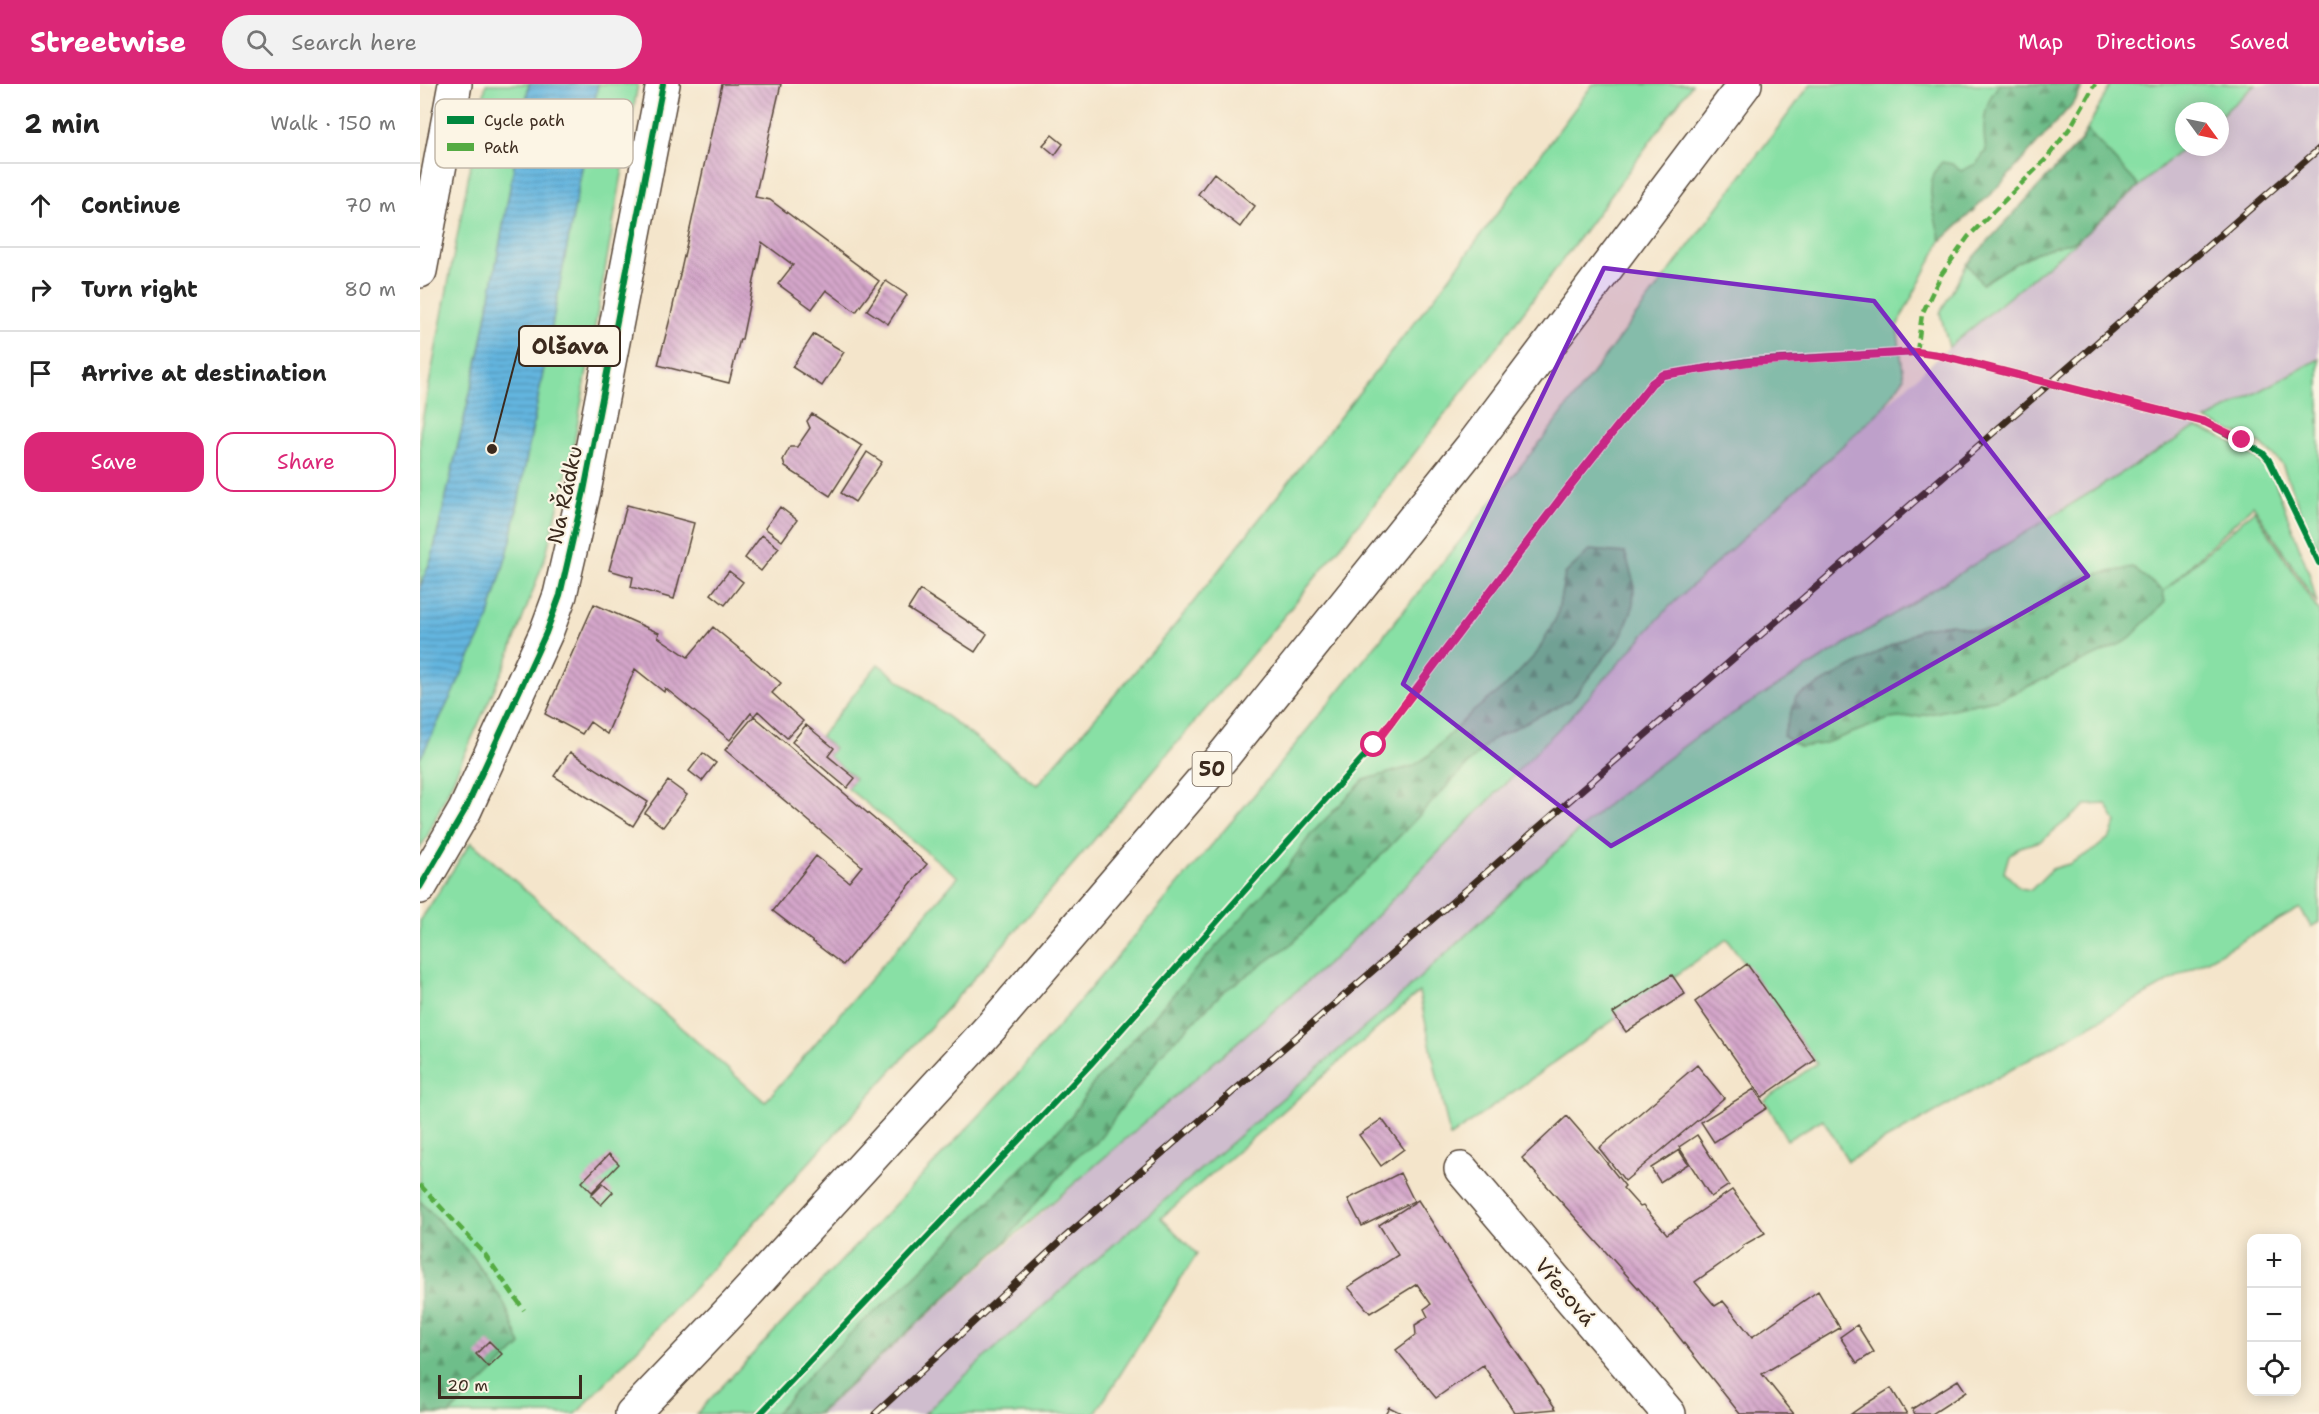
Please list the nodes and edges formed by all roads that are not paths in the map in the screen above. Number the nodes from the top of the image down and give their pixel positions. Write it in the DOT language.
graph roads {
  1 [pos="455,84"];
  2 [pos="663,84"];
  3 [pos="1745,84"];
  4 [pos="452,99"];
  5 [pos="439,168"];
  6 [pos="420,271"];
  7 [pos="420,887"];
  8 [pos="1461,1169"];
  9 [pos="1653,1408"];
  10 [pos="632,1414"];
  1 -- 4 [label="main road"];
  2 -- 7 [label="main road, Na Řádku"];
  3 -- 10 [label="main road, 50"];
  5 -- 6 [label="main road"];
  8 -- 9 [label="main road, Vřesová"];
}
